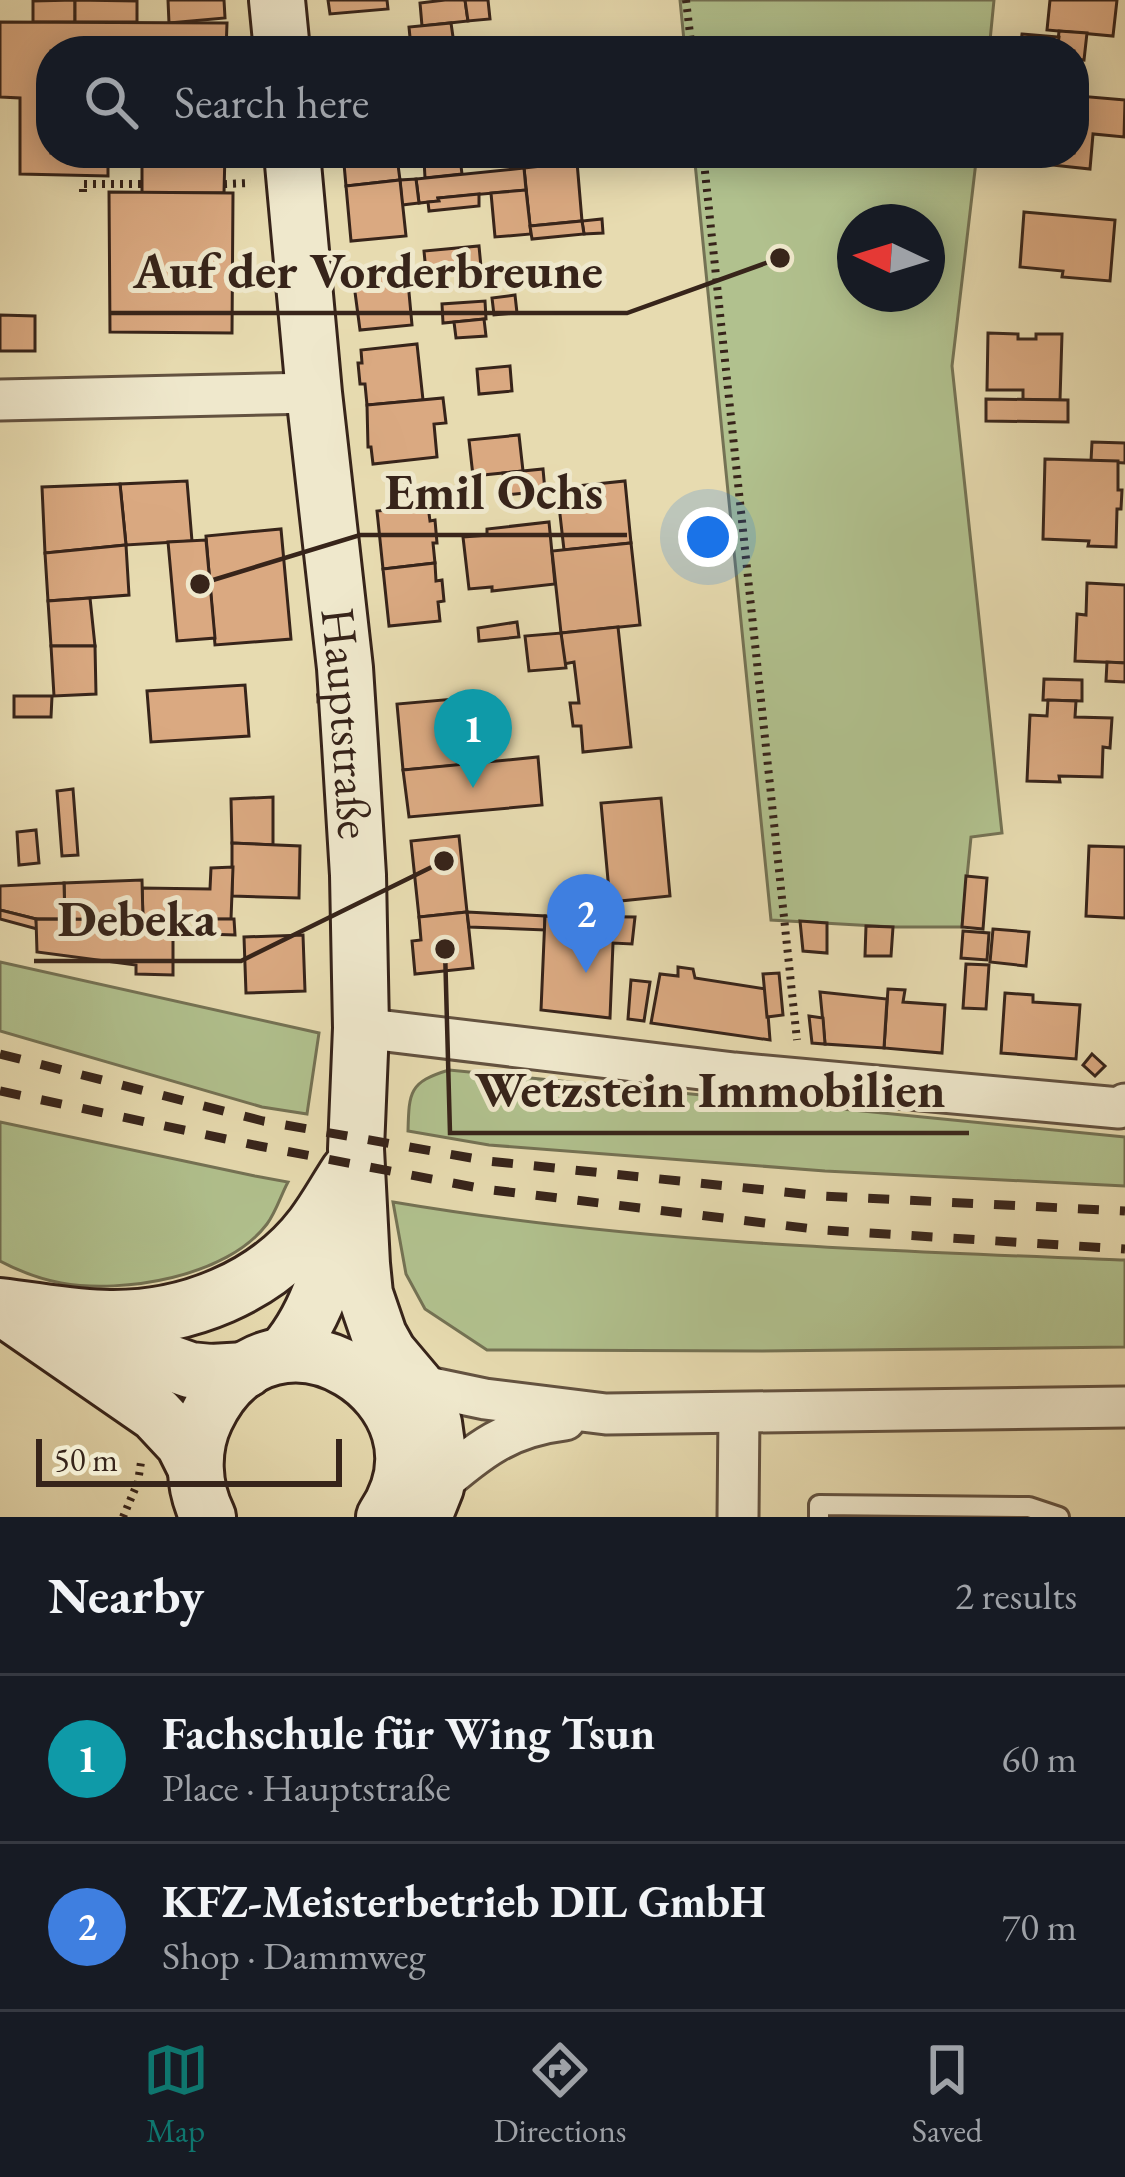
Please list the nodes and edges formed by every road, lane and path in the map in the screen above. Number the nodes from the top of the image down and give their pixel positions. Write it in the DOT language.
graph roads {
  1 [pos="277,0"];
  2 [pos="686,0"];
  3 [pos="281,36"];
  4 [pos="690,36"];
  5 [pos="293,168"];
  6 [pos="705,168"];
  7 [pos="142,184"];
  8 [pos="83,192"];
  9 [pos="314,393"];
  10 [pos="0,400"];
  11 [pos="361,1028"];
  12 [pos="802,1079"];
  13 [pos="1122,1106"];
  14 [pos="352,1160"];
  15 [pos="0,1306"];
  16 [pos="266,1361"];
  17 [pos="352,1370"];
  18 [pos="416,1384"];
  19 [pos="1125,1407"];
  20 [pos="739,1413"];
  21 [pos="606,1414"];
  22 [pos="144,1442"];
  23 [pos="202,1492"];
  24 [pos="430,1502"];
  25 [pos="123,1517"];
  26 [pos="385,1517"];
  27 [pos="738,1517"];
  28 [pos="819,1517"];
  29 [pos="1059,1517"];
  1 -- 3 [label="main road"];
  2 -- 4 [label="path"];
  5 -- 9 [label="main road, Hauptstraße"];
  6 -- 12 [label="path"];
  7 -- 8 [label="path"];
  9 -- 10 [label="street"];
  9 -- 11 [label="main road, Hauptstraße"];
  11 -- 12 [label="street"];
  11 -- 14 [label="main road, Hauptstraße"];
  12 -- 13 [label="street"];
  14 -- 15 [label="main road"];
  14 -- 16 [label="main road, Hauptstraße"];
  14 -- 18 [label="main road, Hauptstraße"];
  15 -- 16 [label="main road"];
  15 -- 23 [label="main road"];
  16 -- 17 [label="main road"];
  16 -- 23 [label="main road, Hauptstraße"];
  17 -- 18 [label="street"];
  17 -- 26 [label="main road"];
  18 -- 21 [label="street"];
  18 -- 24 [label="main road, Hauptstraße"];
  19 -- 20 [label="street"];
  20 -- 21 [label="street"];
  20 -- 27 [label="street"];
  21 -- 24 [label="street"];
  22 -- 25 [label="path"];
  28 -- 29 [label="lane"];
}
